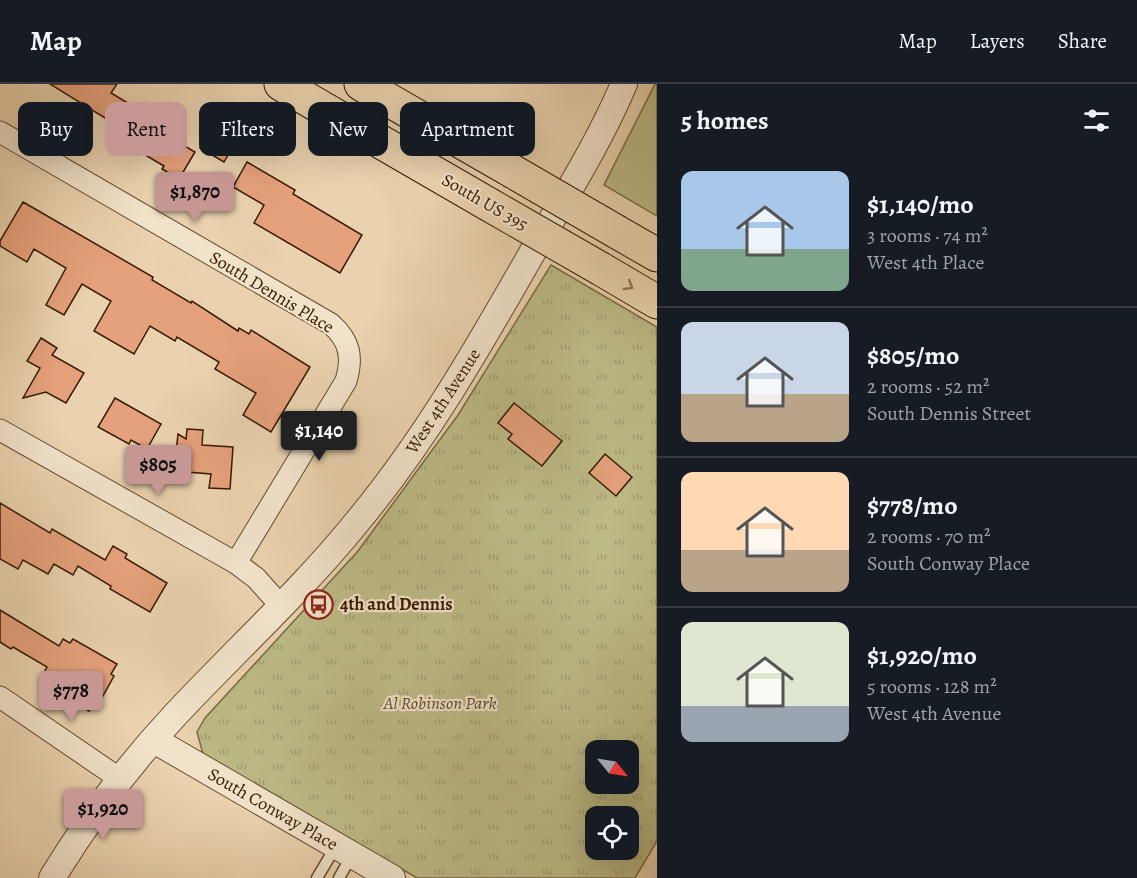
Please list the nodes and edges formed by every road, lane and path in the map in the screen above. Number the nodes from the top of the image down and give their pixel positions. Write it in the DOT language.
graph roads {
  1 [pos="281,84"];
  2 [pos="361,84"];
  3 [pos="624,84"];
  4 [pos="0,132"];
  5 [pos="657,255"];
  6 [pos="657,303"];
  7 [pos="0,430"];
  8 [pos="236,563"];
  9 [pos="281,606"];
  10 [pos="0,697"];
  11 [pos="154,740"];
  12 [pos="120,779"];
  13 [pos="344,850"];
  14 [pos="52,878"];
  15 [pos="317,878"];
  16 [pos="339,878"];
  17 [pos="392,878"];
  1 -- 6 [label="highway, South US 395, one-way, bridge"];
  2 -- 5 [label="highway, bridge"];
  3 -- 9 [label="street, West 4th Avenue"];
  4 -- 8 [label="street, South Dennis Place"];
  7 -- 8 [label="street"];
  8 -- 9 [label="street"];
  9 -- 11 [label="street, West 4th Avenue"];
  10 -- 12 [label="street"];
  11 -- 12 [label="street, West 4th Avenue"];
  11 -- 13 [label="street, South Conway Place"];
  12 -- 14 [label="street, West 4th Avenue"];
  13 -- 15 [label="lane"];
  13 -- 16 [label="lane"];
  13 -- 17 [label="street, South Conway Place"];
}
